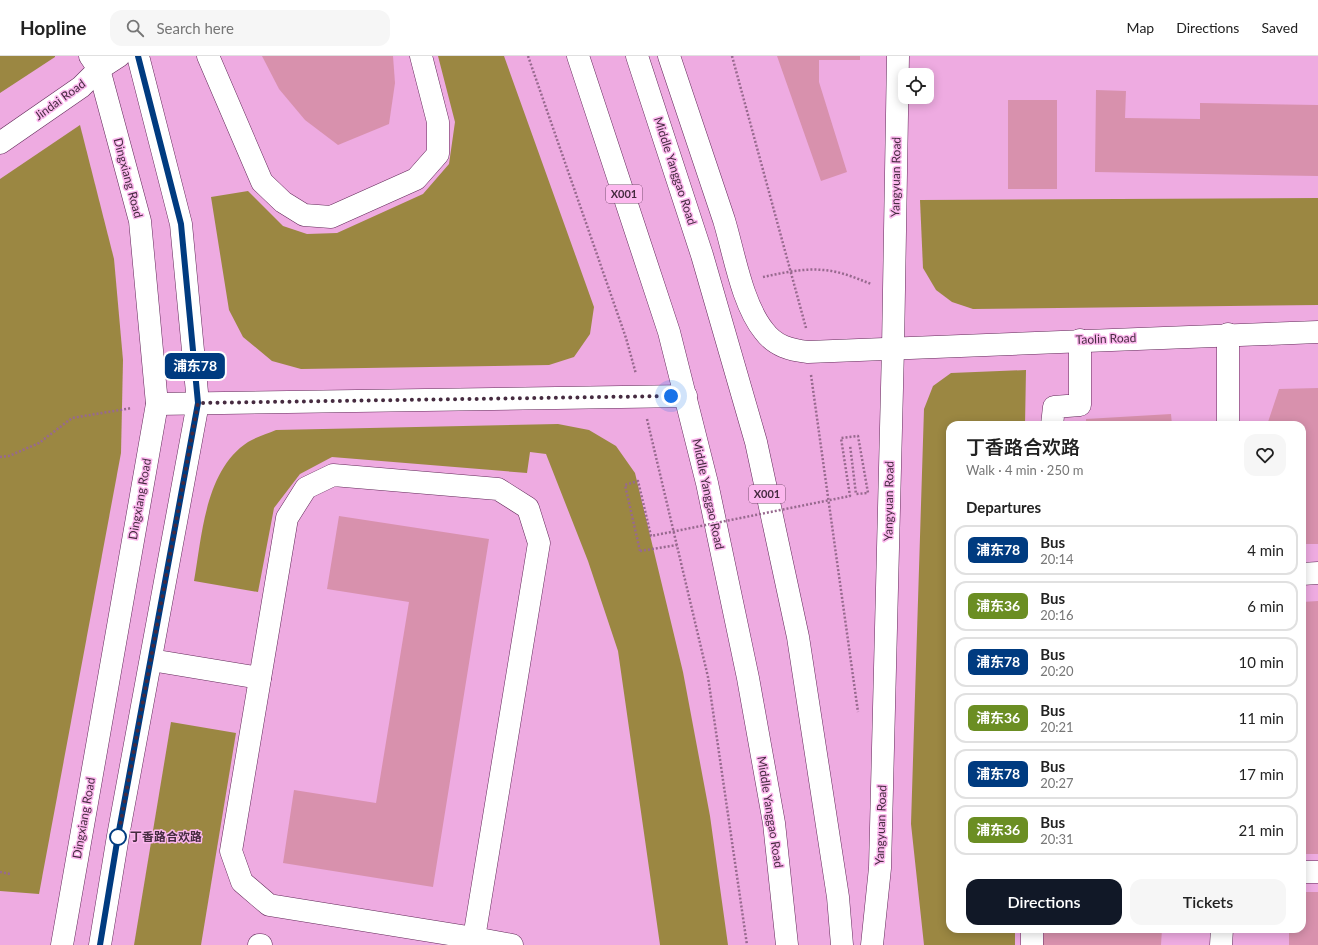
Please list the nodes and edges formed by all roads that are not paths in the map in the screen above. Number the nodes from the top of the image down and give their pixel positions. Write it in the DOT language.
graph roads {
  1 [pos="119,56"];
  2 [pos="138,56"];
  3 [pos="208,56"];
  4 [pos="421,56"];
  5 [pos="578,56"];
  6 [pos="637,56"];
  7 [pos="669,56"];
  8 [pos="898,56"];
  9 [pos="94,62"];
  10 [pos="0,143"];
  11 [pos="1318,332"];
  12 [pos="1228,334"];
  13 [pos="1080,340"];
  14 [pos="894,348"];
  15 [pos="686,396"];
  16 [pos="198,403"];
  17 [pos="157,404"];
  18 [pos="1052,421"];
  19 [pos="1228,421"];
  20 [pos="1318,573"];
  21 [pos="1306,574"];
  22 [pos="151,660"];
  23 [pos="260,678"];
  24 [pos="1306,872"];
  25 [pos="1318,872"];
  26 [pos="1032,933"];
  27 [pos="1222,933"];
  28 [pos="474,938"];
  29 [pos="62,945"];
  30 [pos="100,945"];
  31 [pos="512,945"];
  32 [pos="787,945"];
  33 [pos="842,945"];
  34 [pos="872,945"];
  35 [pos="1032,945"];
  36 [pos="1221,945"];
  1 -- 9 [label="main road, Jindai Road"];
  2 -- 16 [label="main road"];
  3 -- 4 [label="main road"];
  5 -- 15 [label="main road, Middle Yanggao Road / X001"];
  6 -- 33 [label="main road, Middle Yanggao Road / X001"];
  7 -- 14 [label="main road, Taolin Road"];
  8 -- 14 [label="main road, Yangyuan Road"];
  9 -- 10 [label="main road, Jindai Road"];
  9 -- 17 [label="main road, Dingxiang Road"];
  11 -- 12 [label="main road, Taolin Road"];
  12 -- 13 [label="main road, Taolin Road"];
  12 -- 19 [label="main road"];
  13 -- 14 [label="main road, Taolin Road"];
  13 -- 18 [label="main road"];
  14 -- 34 [label="main road, Yangyuan Road"];
  15 -- 16 [label="main road"];
  15 -- 32 [label="main road, Middle Yanggao Road / X001"];
  16 -- 17 [label="main road"];
  16 -- 22 [label="main road"];
  17 -- 29 [label="main road, Dingxiang Road"];
  20 -- 21 [label="main road"];
  22 -- 23 [label="main road"];
  22 -- 30 [label="main road"];
  23 -- 28 [label="main road"];
  23 -- 28 [label="main road"];
  24 -- 25 [label="main road"];
  26 -- 35 [label="main road"];
  27 -- 36 [label="main road"];
  28 -- 31 [label="main road"];
}
